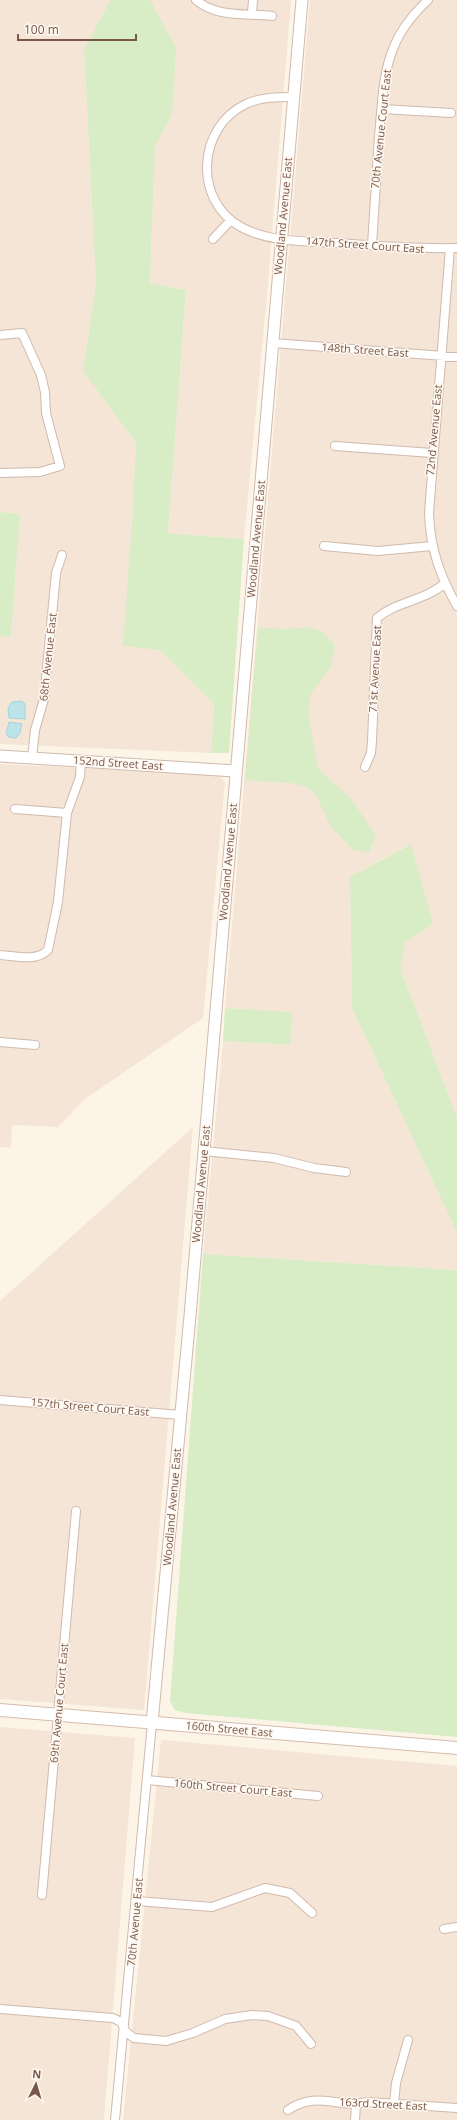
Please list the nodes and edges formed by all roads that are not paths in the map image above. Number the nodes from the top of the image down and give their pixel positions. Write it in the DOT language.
graph roads {
  1 [pos="196,0"];
  2 [pos="253,0"];
  3 [pos="302,0"];
  4 [pos="422,2"];
  5 [pos="252,14"];
  6 [pos="272,16"];
  7 [pos="294,97"];
  8 [pos="382,109"];
  9 [pos="451,113"];
  10 [pos="231,220"];
  11 [pos="213,239"];
  12 [pos="281,239"];
  13 [pos="372,245"];
  14 [pos="453,248"];
  15 [pos="0,335"];
  16 [pos="273,343"];
  17 [pos="441,356"];
  18 [pos="457,357"];
  19 [pos="335,446"];
  20 [pos="432,453"];
  21 [pos="0,473"];
  22 [pos="324,546"];
  23 [pos="432,546"];
  24 [pos="62,555"];
  25 [pos="443,584"];
  26 [pos="457,606"];
  27 [pos="0,756"];
  28 [pos="32,758"];
  29 [pos="81,761"];
  30 [pos="365,767"];
  31 [pos="235,771"];
  32 [pos="15,809"];
  33 [pos="67,813"];
  34 [pos="0,955"];
  35 [pos="0,1042"];
  36 [pos="35,1045"];
  37 [pos="204,1151"];
  38 [pos="346,1172"];
  39 [pos="0,1400"];
  40 [pos="180,1415"];
  41 [pos="76,1510"];
  42 [pos="0,1710"];
  43 [pos="58,1715"];
  44 [pos="152,1723"];
  45 [pos="457,1748"];
  46 [pos="147,1780"];
  47 [pos="318,1796"];
  48 [pos="42,1894"];
  49 [pos="137,1901"];
  50 [pos="312,1913"];
  51 [pos="457,1927"];
  52 [pos="444,1928"];
  53 [pos="0,2009"];
  54 [pos="125,2029"];
  55 [pos="408,2040"];
  56 [pos="310,2044"];
  57 [pos="394,2103"];
  58 [pos="356,2104"];
  59 [pos="457,2108"];
  60 [pos="288,2110"];
  61 [pos="115,2120"];
  62 [pos="355,2120"];
  1 -- 5 [label="street"];
  2 -- 5 [label="street"];
  3 -- 7 [label="street, Woodland Avenue East"];
  4 -- 8 [label="street, 70th Avenue Court East"];
  5 -- 6 [label="street"];
  7 -- 10 [label="street"];
  7 -- 12 [label="street, Woodland Avenue East"];
  8 -- 9 [label="street"];
  8 -- 13 [label="street, 70th Avenue Court East"];
  10 -- 11 [label="street"];
  10 -- 12 [label="street, 147th Street Court East"];
  12 -- 13 [label="street, 147th Street Court East"];
  12 -- 16 [label="street, Woodland Avenue East"];
  13 -- 14 [label="street, 147th Street Court East"];
  14 -- 17 [label="street, 72nd Avenue East"];
  15 -- 21 [label="street"];
  16 -- 17 [label="street, 148th Street East"];
  16 -- 31 [label="street, Woodland Avenue East"];
  17 -- 18 [label="street, 148th Street East"];
  17 -- 20 [label="street, 72nd Avenue East"];
  19 -- 20 [label="street"];
  20 -- 23 [label="street, 72nd Avenue East"];
  22 -- 23 [label="street"];
  23 -- 25 [label="street, 72nd Avenue East"];
  24 -- 28 [label="street, 68th Avenue East"];
  25 -- 26 [label="street, 72nd Avenue East"];
  25 -- 30 [label="street, 71st Avenue East"];
  27 -- 28 [label="street, 152nd Street East"];
  28 -- 29 [label="street, 152nd Street East"];
  29 -- 31 [label="street, 152nd Street East"];
  29 -- 33 [label="street"];
  31 -- 37 [label="street, Woodland Avenue East"];
  32 -- 33 [label="street"];
  33 -- 34 [label="street"];
  35 -- 36 [label="street"];
  37 -- 38 [label="street"];
  37 -- 40 [label="street, Woodland Avenue East"];
  39 -- 40 [label="street, 157th Street Court East"];
  40 -- 44 [label="street, Woodland Avenue East"];
  41 -- 43 [label="street, 69th Avenue Court East"];
  42 -- 43 [label="main road, 160th Street East"];
  43 -- 44 [label="main road, 160th Street East"];
  43 -- 48 [label="street, 69th Avenue Court East"];
  44 -- 45 [label="main road, 160th Street East"];
  44 -- 46 [label="street, 70th Avenue East"];
  46 -- 47 [label="street, 160th Street Court East"];
  46 -- 49 [label="street, 70th Avenue East"];
  49 -- 50 [label="street"];
  49 -- 54 [label="street, 70th Avenue East"];
  51 -- 52 [label="street"];
  53 -- 54 [label="street"];
  54 -- 56 [label="street"];
  54 -- 61 [label="street, 70th Avenue East"];
  55 -- 57 [label="street"];
  57 -- 58 [label="street, 163rd Street East"];
  57 -- 59 [label="street, 163rd Street East"];
  58 -- 60 [label="street, 163rd Street East"];
  58 -- 62 [label="street"];
}
